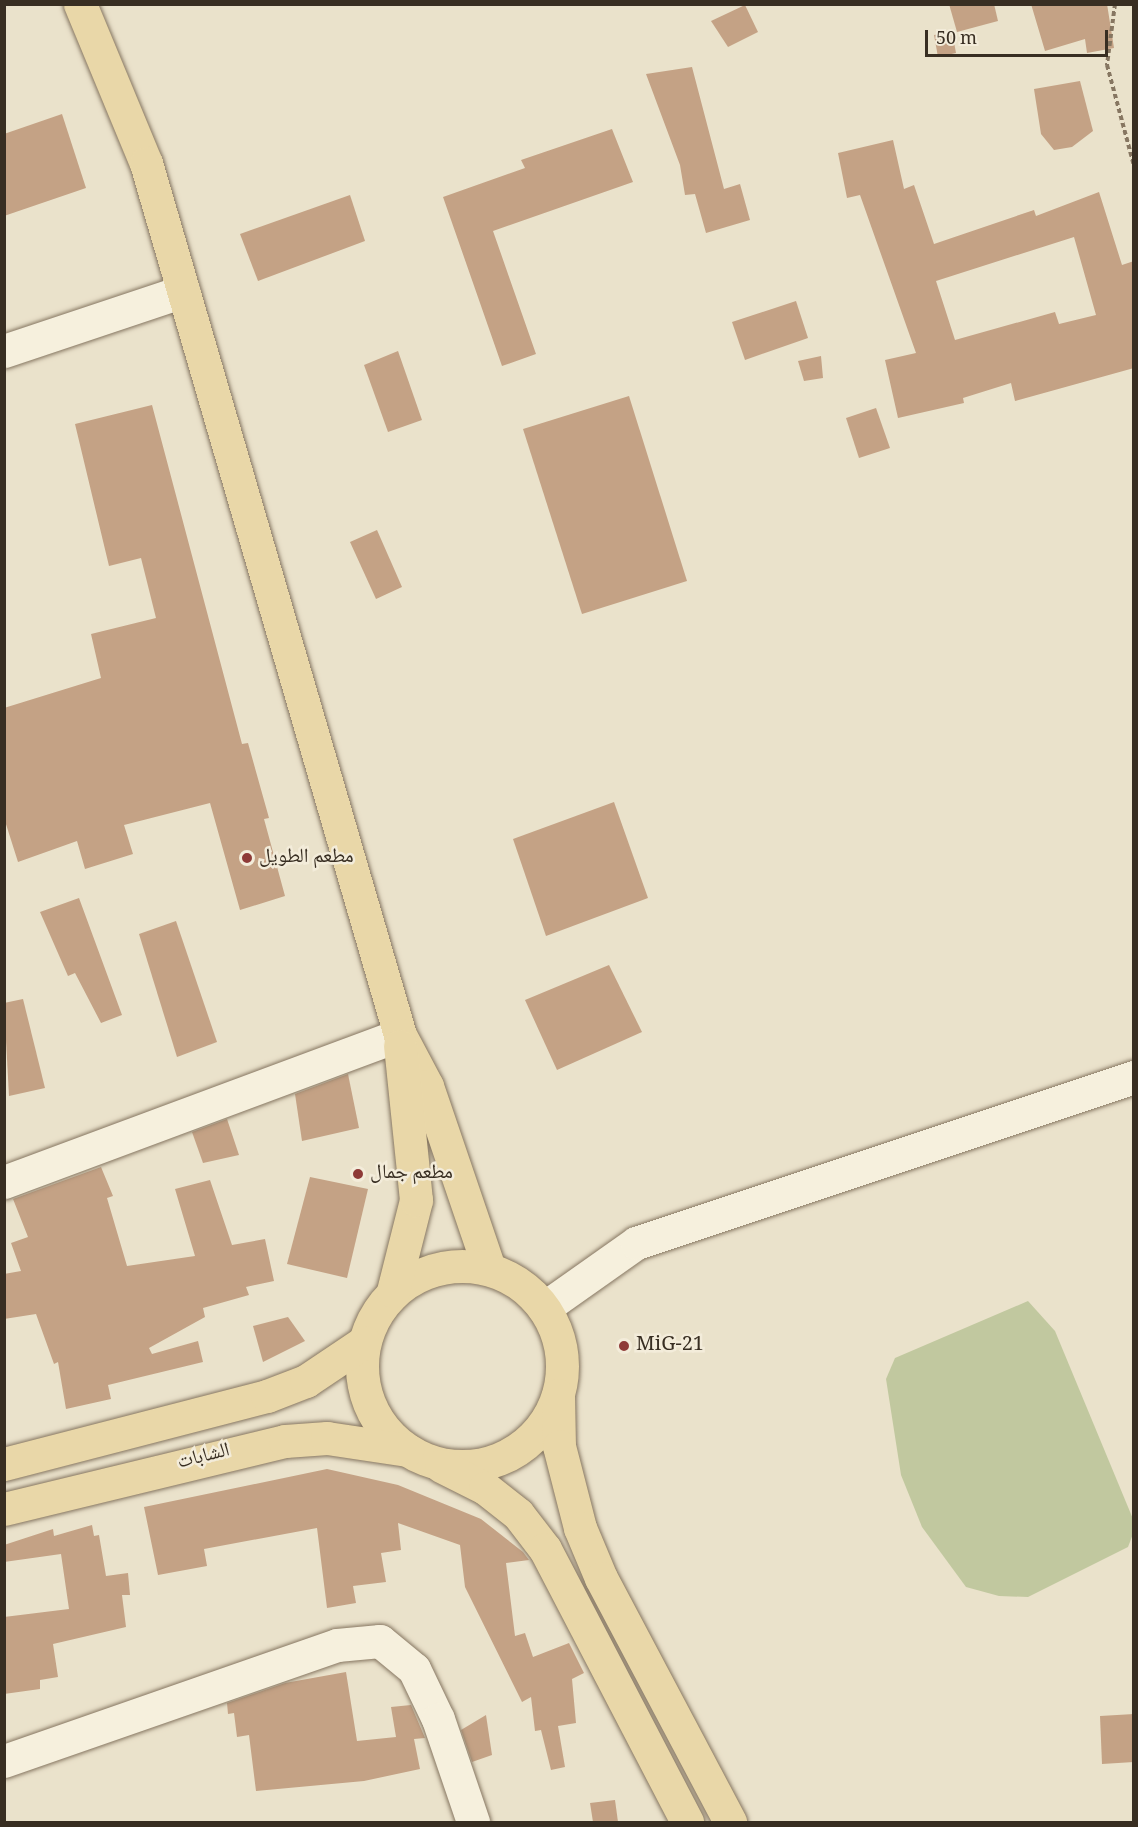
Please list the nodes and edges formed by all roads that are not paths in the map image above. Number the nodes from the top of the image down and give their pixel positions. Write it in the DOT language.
graph roads {
  1 [pos="80,4"];
  2 [pos="183,291"];
  3 [pos="4,351"];
  4 [pos="400,1035"];
  5 [pos="1134,1077"];
  6 [pos="4,1182"];
  7 [pos="489,1268"];
  8 [pos="393,1291"];
  9 [pos="544,1308"];
  10 [pos="364,1342"];
  11 [pos="558,1395"];
  12 [pos="420,1456"];
  13 [pos="4,1464"];
  14 [pos="4,1509"];
  15 [pos="4,1761"];
  16 [pos="473,1822"];
  17 [pos="687,1822"];
  18 [pos="730,1822"];
  1 -- 2 [label="main road"];
  2 -- 3 [label="street"];
  2 -- 4 [label="main road"];
  4 -- 6 [label="street"];
  4 -- 7 [label="main road"];
  4 -- 8 [label="main road"];
  5 -- 9 [label="street"];
  7 -- 8 [label="main road"];
  7 -- 9 [label="main road"];
  8 -- 10 [label="main road"];
  9 -- 11 [label="main road"];
  10 -- 12 [label="main road"];
  10 -- 13 [label="main road"];
  11 -- 12 [label="main road"];
  11 -- 18 [label="main road"];
  12 -- 14 [label="main road, الشابات"];
  12 -- 17 [label="main road"];
  15 -- 16 [label="street"];
}
